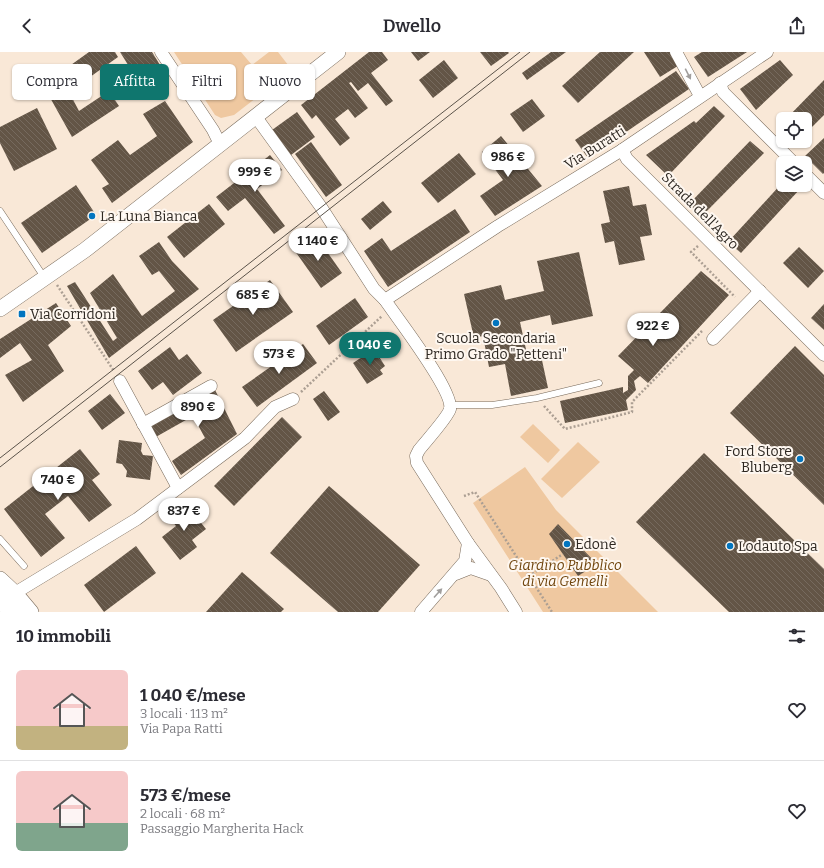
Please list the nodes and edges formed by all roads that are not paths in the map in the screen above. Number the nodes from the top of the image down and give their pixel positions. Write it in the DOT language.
graph roads {
  1 [pos="161,52"];
  2 [pos="338,52"];
  3 [pos="676,52"];
  4 [pos="767,52"];
  5 [pos="720,83"];
  6 [pos="700,96"];
  7 [pos="256,117"];
  8 [pos="220,144"];
  9 [pos="622,150"];
  10 [pos="787,156"];
  11 [pos="812,181"];
  12 [pos="824,193"];
  13 [pos="0,211"];
  14 [pos="48,277"];
  15 [pos="760,291"];
  16 [pos="387,304"];
  17 [pos="0,309"];
  18 [pos="712,338"];
  19 [pos="824,355"];
  20 [pos="120,381"];
  21 [pos="599,383"];
  22 [pos="211,386"];
  23 [pos="293,399"];
  24 [pos="449,400"];
  25 [pos="143,424"];
  26 [pos="178,488"];
  27 [pos="0,538"];
  28 [pos="468,543"];
  29 [pos="24,566"];
  30 [pos="455,575"];
  31 [pos="491,575"];
  32 [pos="0,579"];
  33 [pos="10,601"];
  34 [pos="31,612"];
  35 [pos="421,612"];
  36 [pos="516,612"];
  1 -- 8 [label="street"];
  2 -- 7 [label="street"];
  3 -- 6 [label="street, one-way"];
  4 -- 5 [label="street, Via Buratti"];
  5 -- 6 [label="street, Via Buratti"];
  5 -- 10 [label="street"];
  6 -- 9 [label="street, Via Buratti"];
  7 -- 8 [label="street"];
  7 -- 16 [label="street"];
  8 -- 14 [label="street"];
  9 -- 15 [label="street, Strada dell'Agro"];
  9 -- 16 [label="street, Via Buratti"];
  11 -- 12 [label="street"];
  13 -- 14 [label="lane"];
  14 -- 17 [label="street"];
  15 -- 18 [label="street"];
  15 -- 19 [label="street, Strada dell'Agro"];
  16 -- 24 [label="street"];
  20 -- 25 [label="street"];
  21 -- 24 [label="lane"];
  22 -- 25 [label="street"];
  23 -- 26 [label="street"];
  24 -- 28 [label="street"];
  25 -- 26 [label="street"];
  26 -- 33 [label="street"];
  27 -- 29 [label="lane"];
  28 -- 30 [label="street"];
  28 -- 31 [label="street"];
  30 -- 31 [label="street"];
  35 -- 30 [label="street, one-way"];
  31 -- 36 [label="street"];
  32 -- 33 [label="street"];
  33 -- 34 [label="street"];
}
